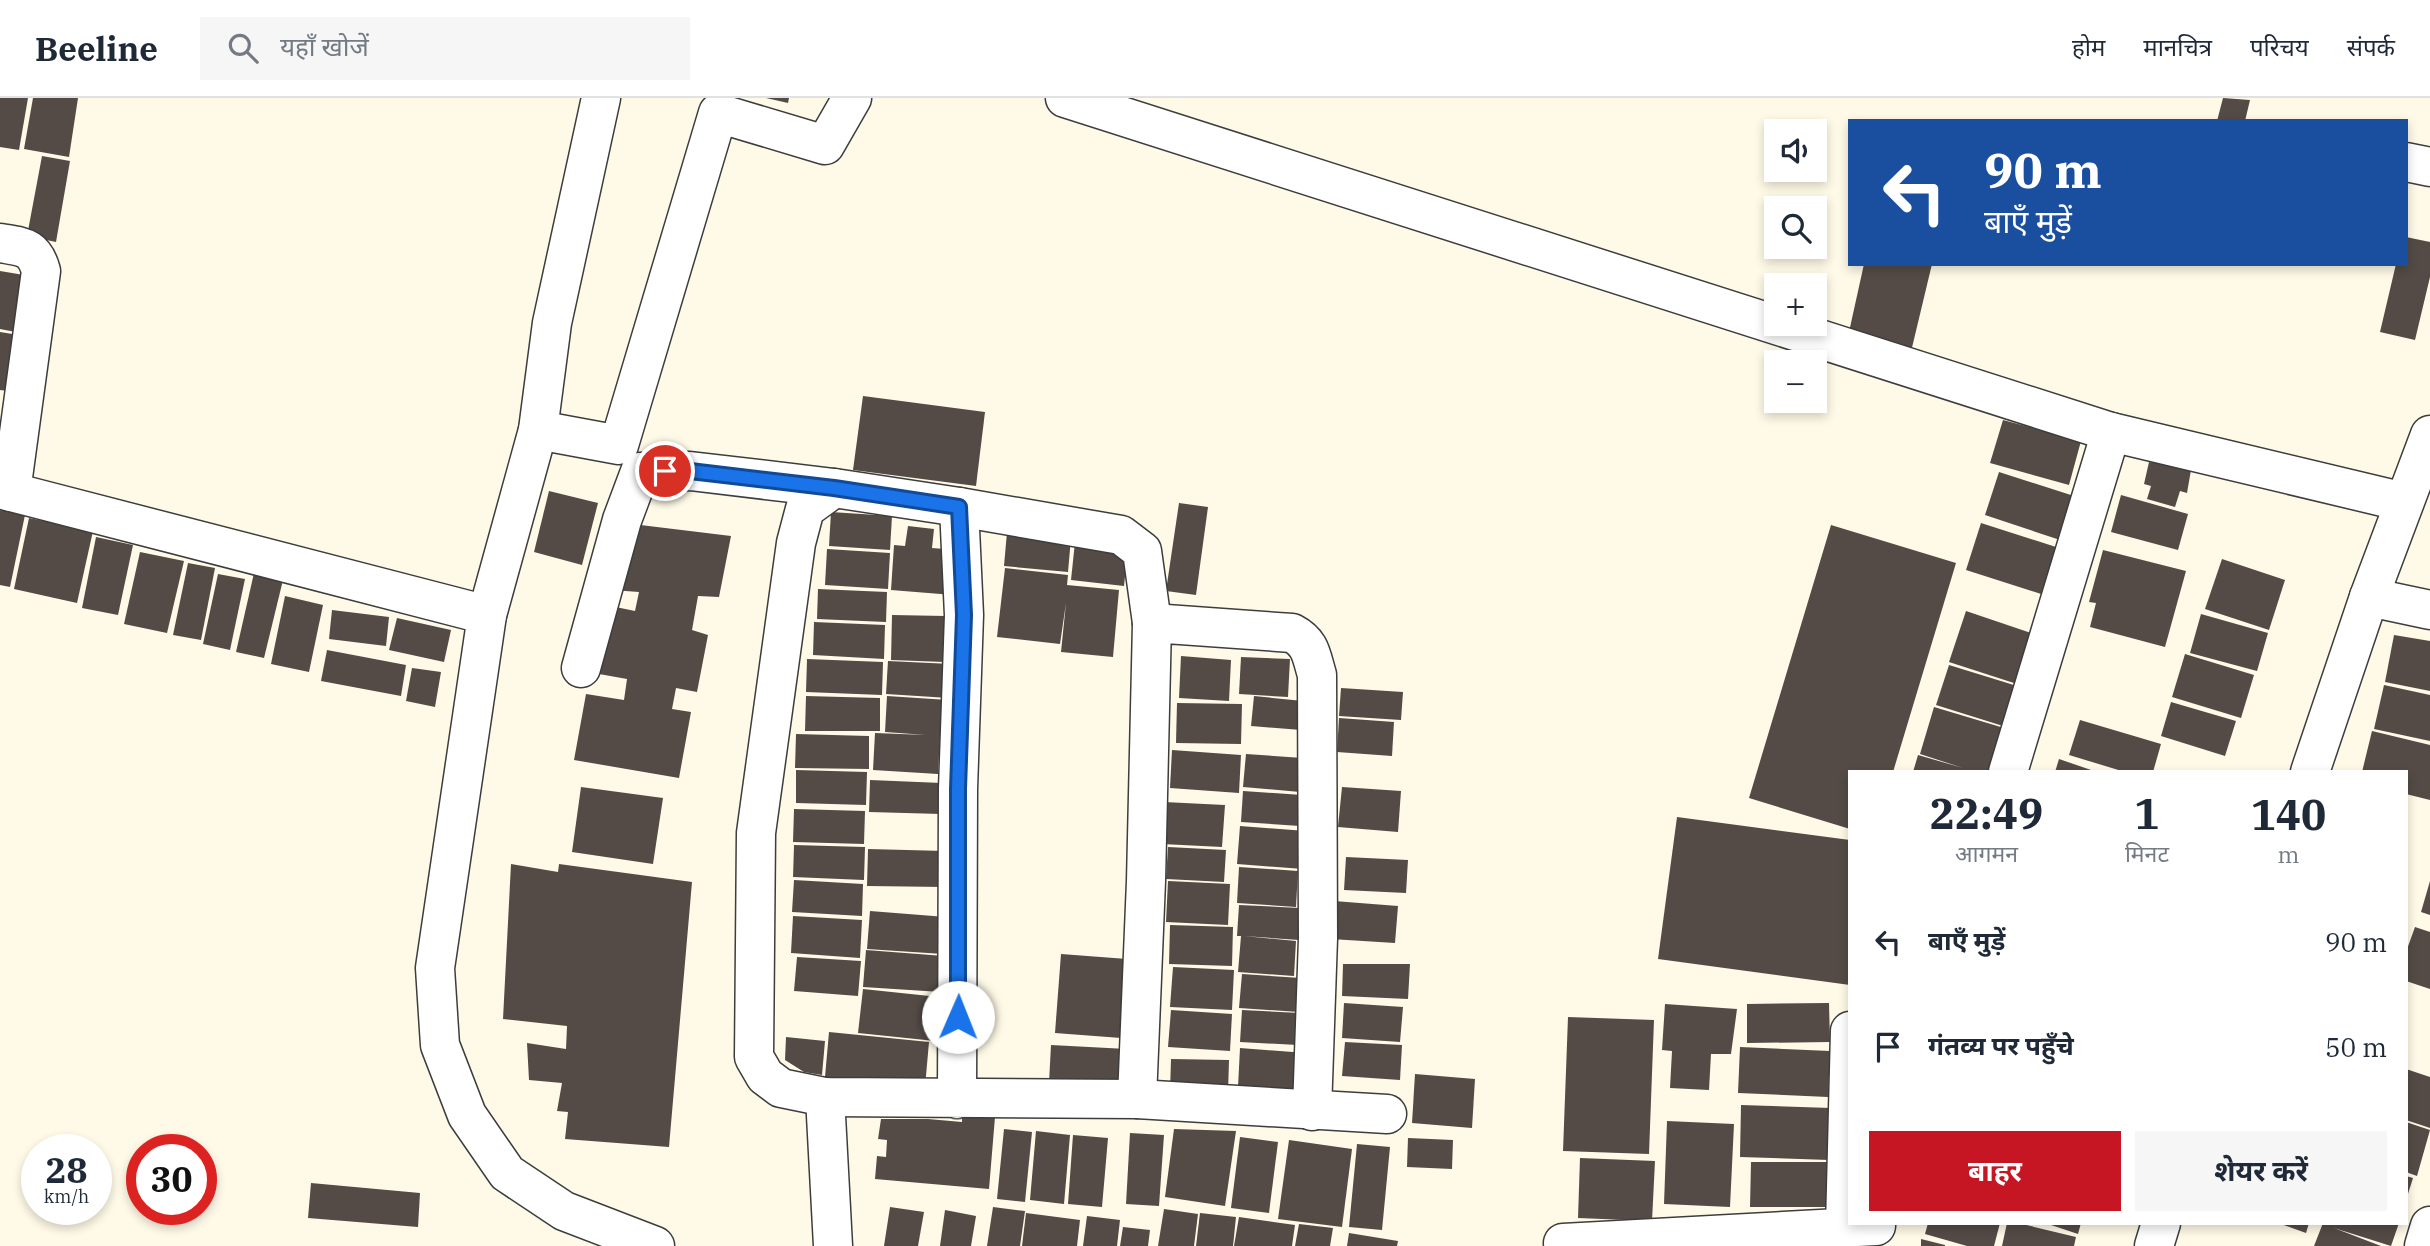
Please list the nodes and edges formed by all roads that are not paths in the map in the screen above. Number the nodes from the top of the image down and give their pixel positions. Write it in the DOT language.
graph roads {
  1 [pos="601,98"];
  2 [pos="852,98"];
  3 [pos="1065,98"];
  4 [pos="2408,162"];
  5 [pos="2430,167"];
  6 [pos="0,243"];
  7 [pos="538,430"];
  8 [pos="2111,432"];
  9 [pos="2430,435"];
  10 [pos="834,488"];
  11 [pos="6,490"];
  12 [pos="2404,502"];
  13 [pos="959,507"];
  14 [pos="2369,597"];
  15 [pos="2430,610"];
  16 [pos="487,615"];
  17 [pos="1152,623"];
  18 [pos="581,668"];
  19 [pos="2009,770"];
  20 [pos="2311,770"];
  21 [pos="825,1097"];
  22 [pos="957,1099"];
  23 [pos="1138,1099"];
  24 [pos="1312,1111"];
  25 [pos="1387,1115"];
  26 [pos="2160,1225"];
  27 [pos="2430,1226"];
  28 [pos="1869,1231"];
  29 [pos="1563,1244"];
  30 [pos="655,1246"];
  31 [pos="833,1246"];
  32 [pos="2154,1246"];
  33 [pos="2424,1246"];
  1 -- 7 [label="street"];
  2 -- 7 [label="street"];
  3 -- 8 [label="street"];
  4 -- 5 [label="street"];
  6 -- 11 [label="street"];
  7 -- 16 [label="street"];
  8 -- 12 [label="street"];
  8 -- 19 [label="street"];
  9 -- 12 [label="street"];
  10 -- 13 [label="street"];
  10 -- 18 [label="street"];
  10 -- 21 [label="street"];
  11 -- 16 [label="street"];
  12 -- 14 [label="street"];
  13 -- 17 [label="street"];
  13 -- 22 [label="street"];
  14 -- 15 [label="street"];
  14 -- 20 [label="street"];
  16 -- 30 [label="street"];
  17 -- 23 [label="street"];
  17 -- 24 [label="street"];
  21 -- 22 [label="street"];
  21 -- 31 [label="street"];
  22 -- 23 [label="street"];
  23 -- 24 [label="street"];
  24 -- 25 [label="street"];
  26 -- 32 [label="street"];
  27 -- 33 [label="street"];
  28 -- 29 [label="street"];
}
